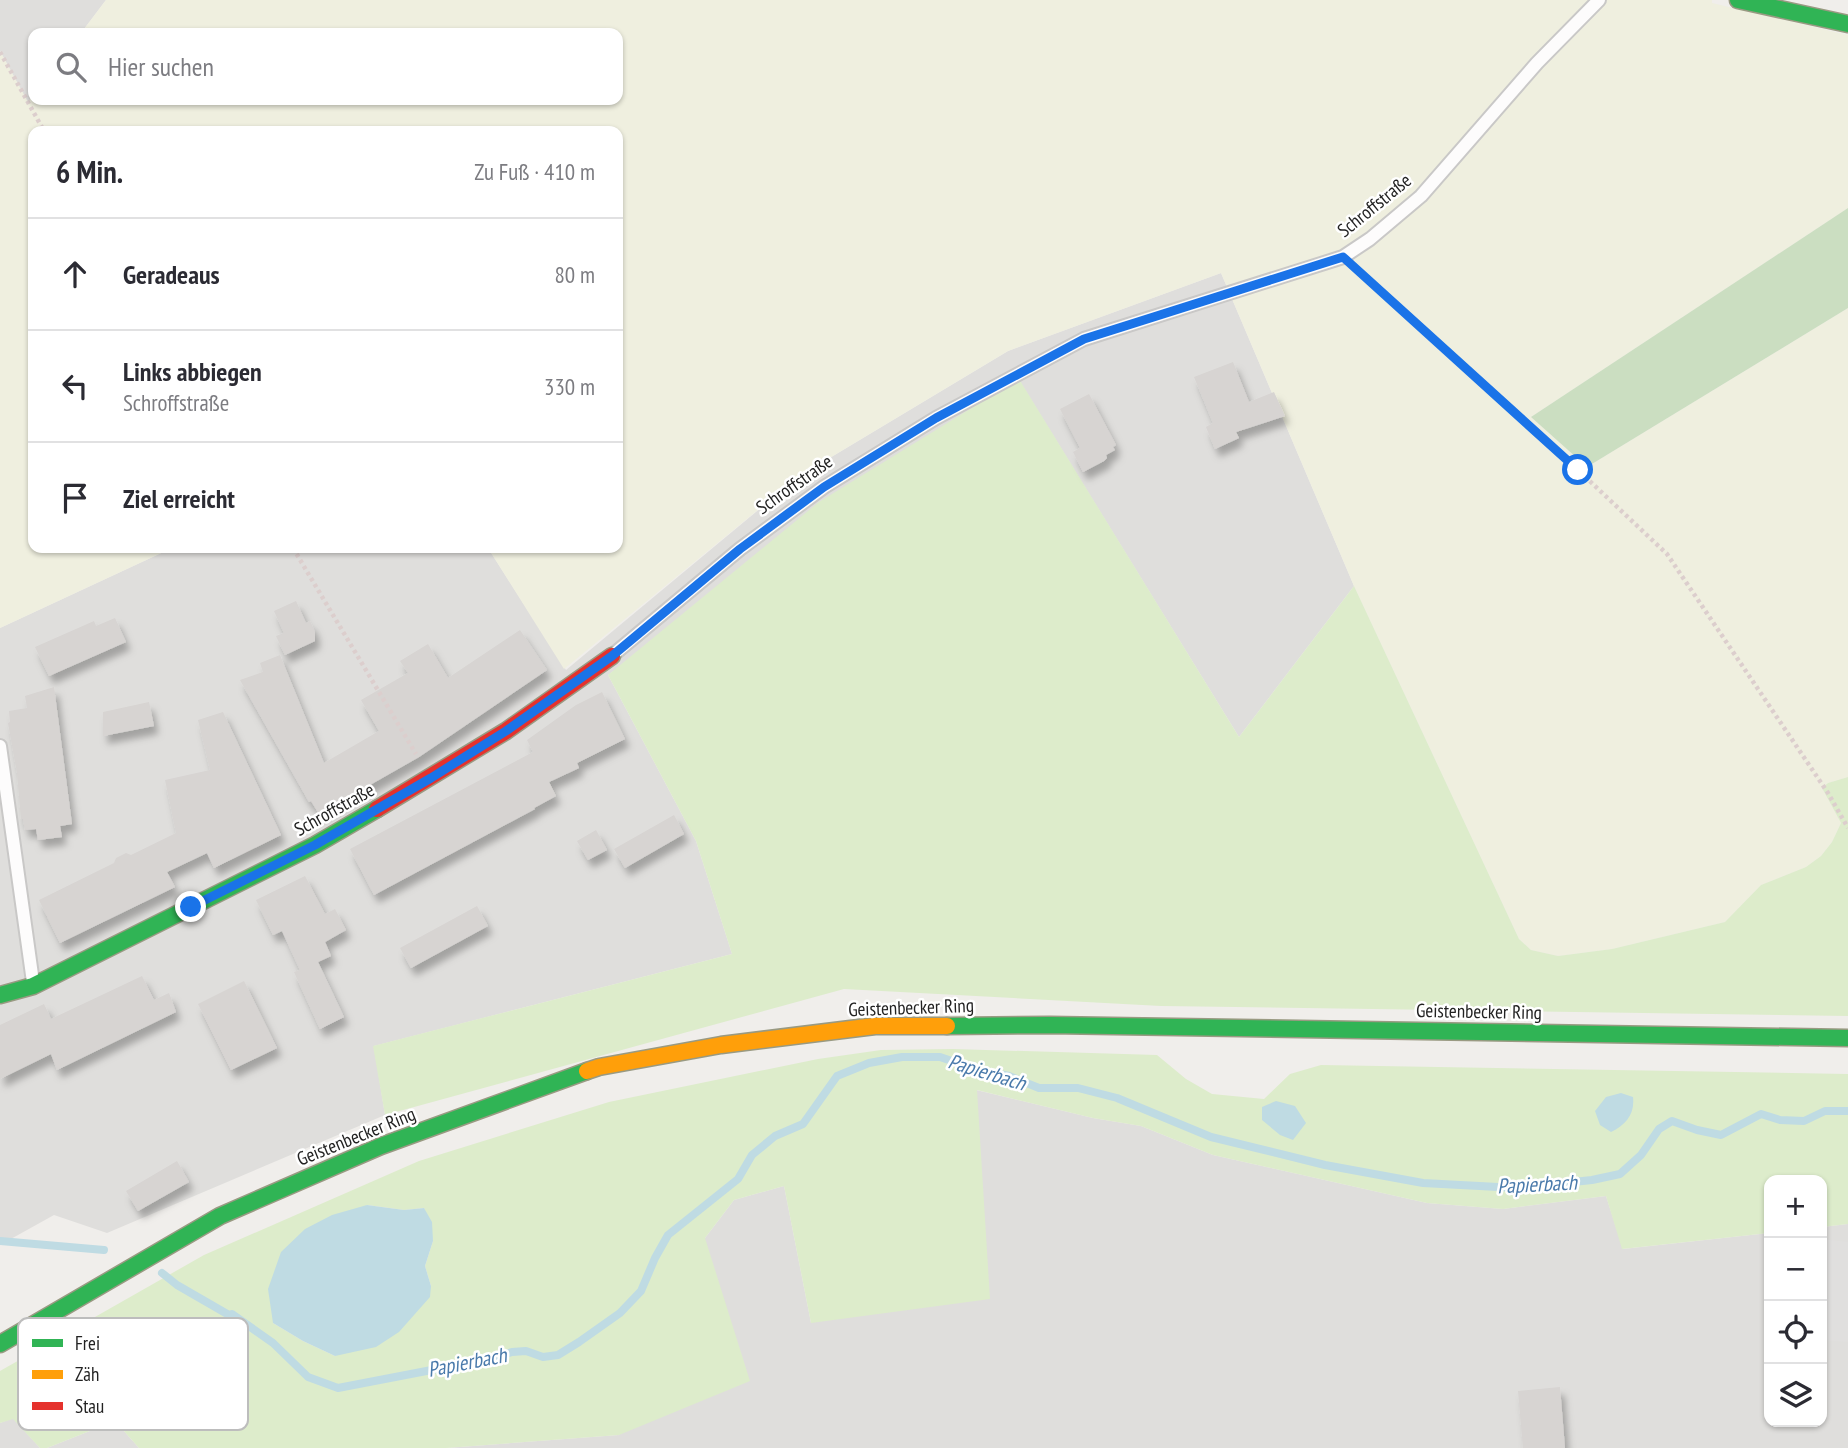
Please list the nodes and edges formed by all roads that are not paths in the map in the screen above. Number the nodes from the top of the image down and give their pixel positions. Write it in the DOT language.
graph roads {
  1 [pos="1598,0"];
  2 [pos="1738,0"];
  3 [pos="1848,23"];
  4 [pos="612,656"];
  5 [pos="0,746"];
  6 [pos="33,986"];
  7 [pos="0,995"];
  8 [pos="1848,1038"];
  9 [pos="45,1318"];
  10 [pos="18,1334"];
  11 [pos="0,1344"];
  1 -- 4 [label="lane, Schroffstraße"];
  2 -- 3 [label="main road"];
  4 -- 6 [label="main road, Schroffstraße"];
  5 -- 6 [label="lane"];
  6 -- 7 [label="main road, Schroffstraße"];
  8 -- 9 [label="main road, Geistenbecker Ring"];
  10 -- 11 [label="main road, Geistenbecker Ring"];
}
